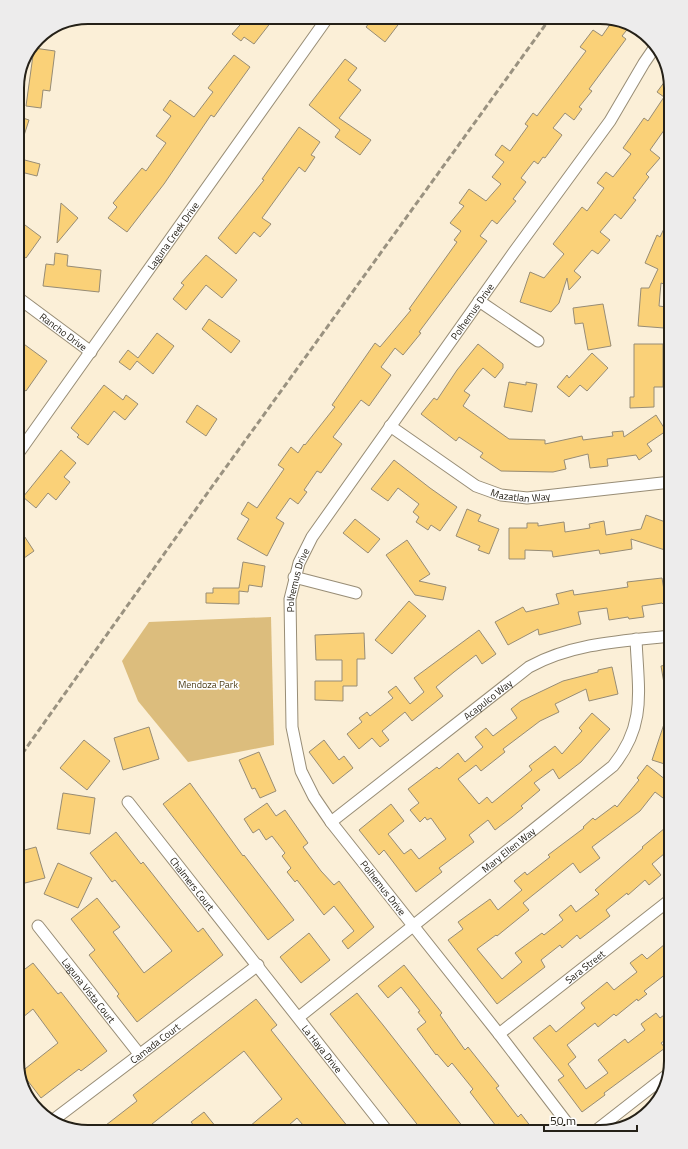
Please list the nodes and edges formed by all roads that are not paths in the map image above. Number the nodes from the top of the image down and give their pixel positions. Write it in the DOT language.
graph roads {
  1 [pos="323,24"];
  2 [pos="652,51"];
  3 [pos="479,301"];
  4 [pos="24,302"];
  5 [pos="538,341"];
  6 [pos="91,352"];
  7 [pos="390,426"];
  8 [pos="24,445"];
  9 [pos="664,483"];
  10 [pos="294,577"];
  11 [pos="356,593"];
  12 [pos="664,637"];
  13 [pos="636,639"];
  14 [pos="128,802"];
  15 [pos="331,822"];
  16 [pos="664,904"];
  17 [pos="38,926"];
  18 [pos="414,926"];
  19 [pos="258,965"];
  20 [pos="299,1017"];
  21 [pos="499,1034"];
  22 [pos="140,1055"];
  23 [pos="661,1079"];
  24 [pos="58,1117"];
  25 [pos="383,1125"];
  26 [pos="569,1125"];
  27 [pos="603,1125"];
  1 -- 6 [label="street, Laguna Creek Drive"];
  2 -- 3 [label="street, Polhemus Drive"];
  3 -- 5 [label="street"];
  3 -- 7 [label="street, Polhemus Drive"];
  4 -- 6 [label="street, Rancho Drive"];
  6 -- 8 [label="street, Laguna Creek Drive"];
  7 -- 9 [label="street, Mazatlan Way"];
  7 -- 10 [label="street, Polhemus Drive"];
  10 -- 11 [label="street"];
  10 -- 15 [label="street, Polhemus Drive"];
  12 -- 13 [label="street, Acapulco Way"];
  13 -- 15 [label="street, Acapulco Way"];
  13 -- 18 [label="street, Mary Ellen Way"];
  14 -- 19 [label="street, Chalmers Court"];
  15 -- 18 [label="street, Polhemus Drive"];
  16 -- 21 [label="street, Sara Street"];
  17 -- 22 [label="street, Laguna Vista Court"];
  18 -- 20 [label="street, Mary Ellen Way"];
  18 -- 21 [label="street, Polhemus Drive"];
  19 -- 20 [label="street, La Haya Drive"];
  19 -- 22 [label="street, Camada Court"];
  20 -- 25 [label="street, La Haya Drive"];
  21 -- 26 [label="street, Polhemus Drive"];
  22 -- 24 [label="street, Camada Court"];
  23 -- 27 [label="street"];
}
